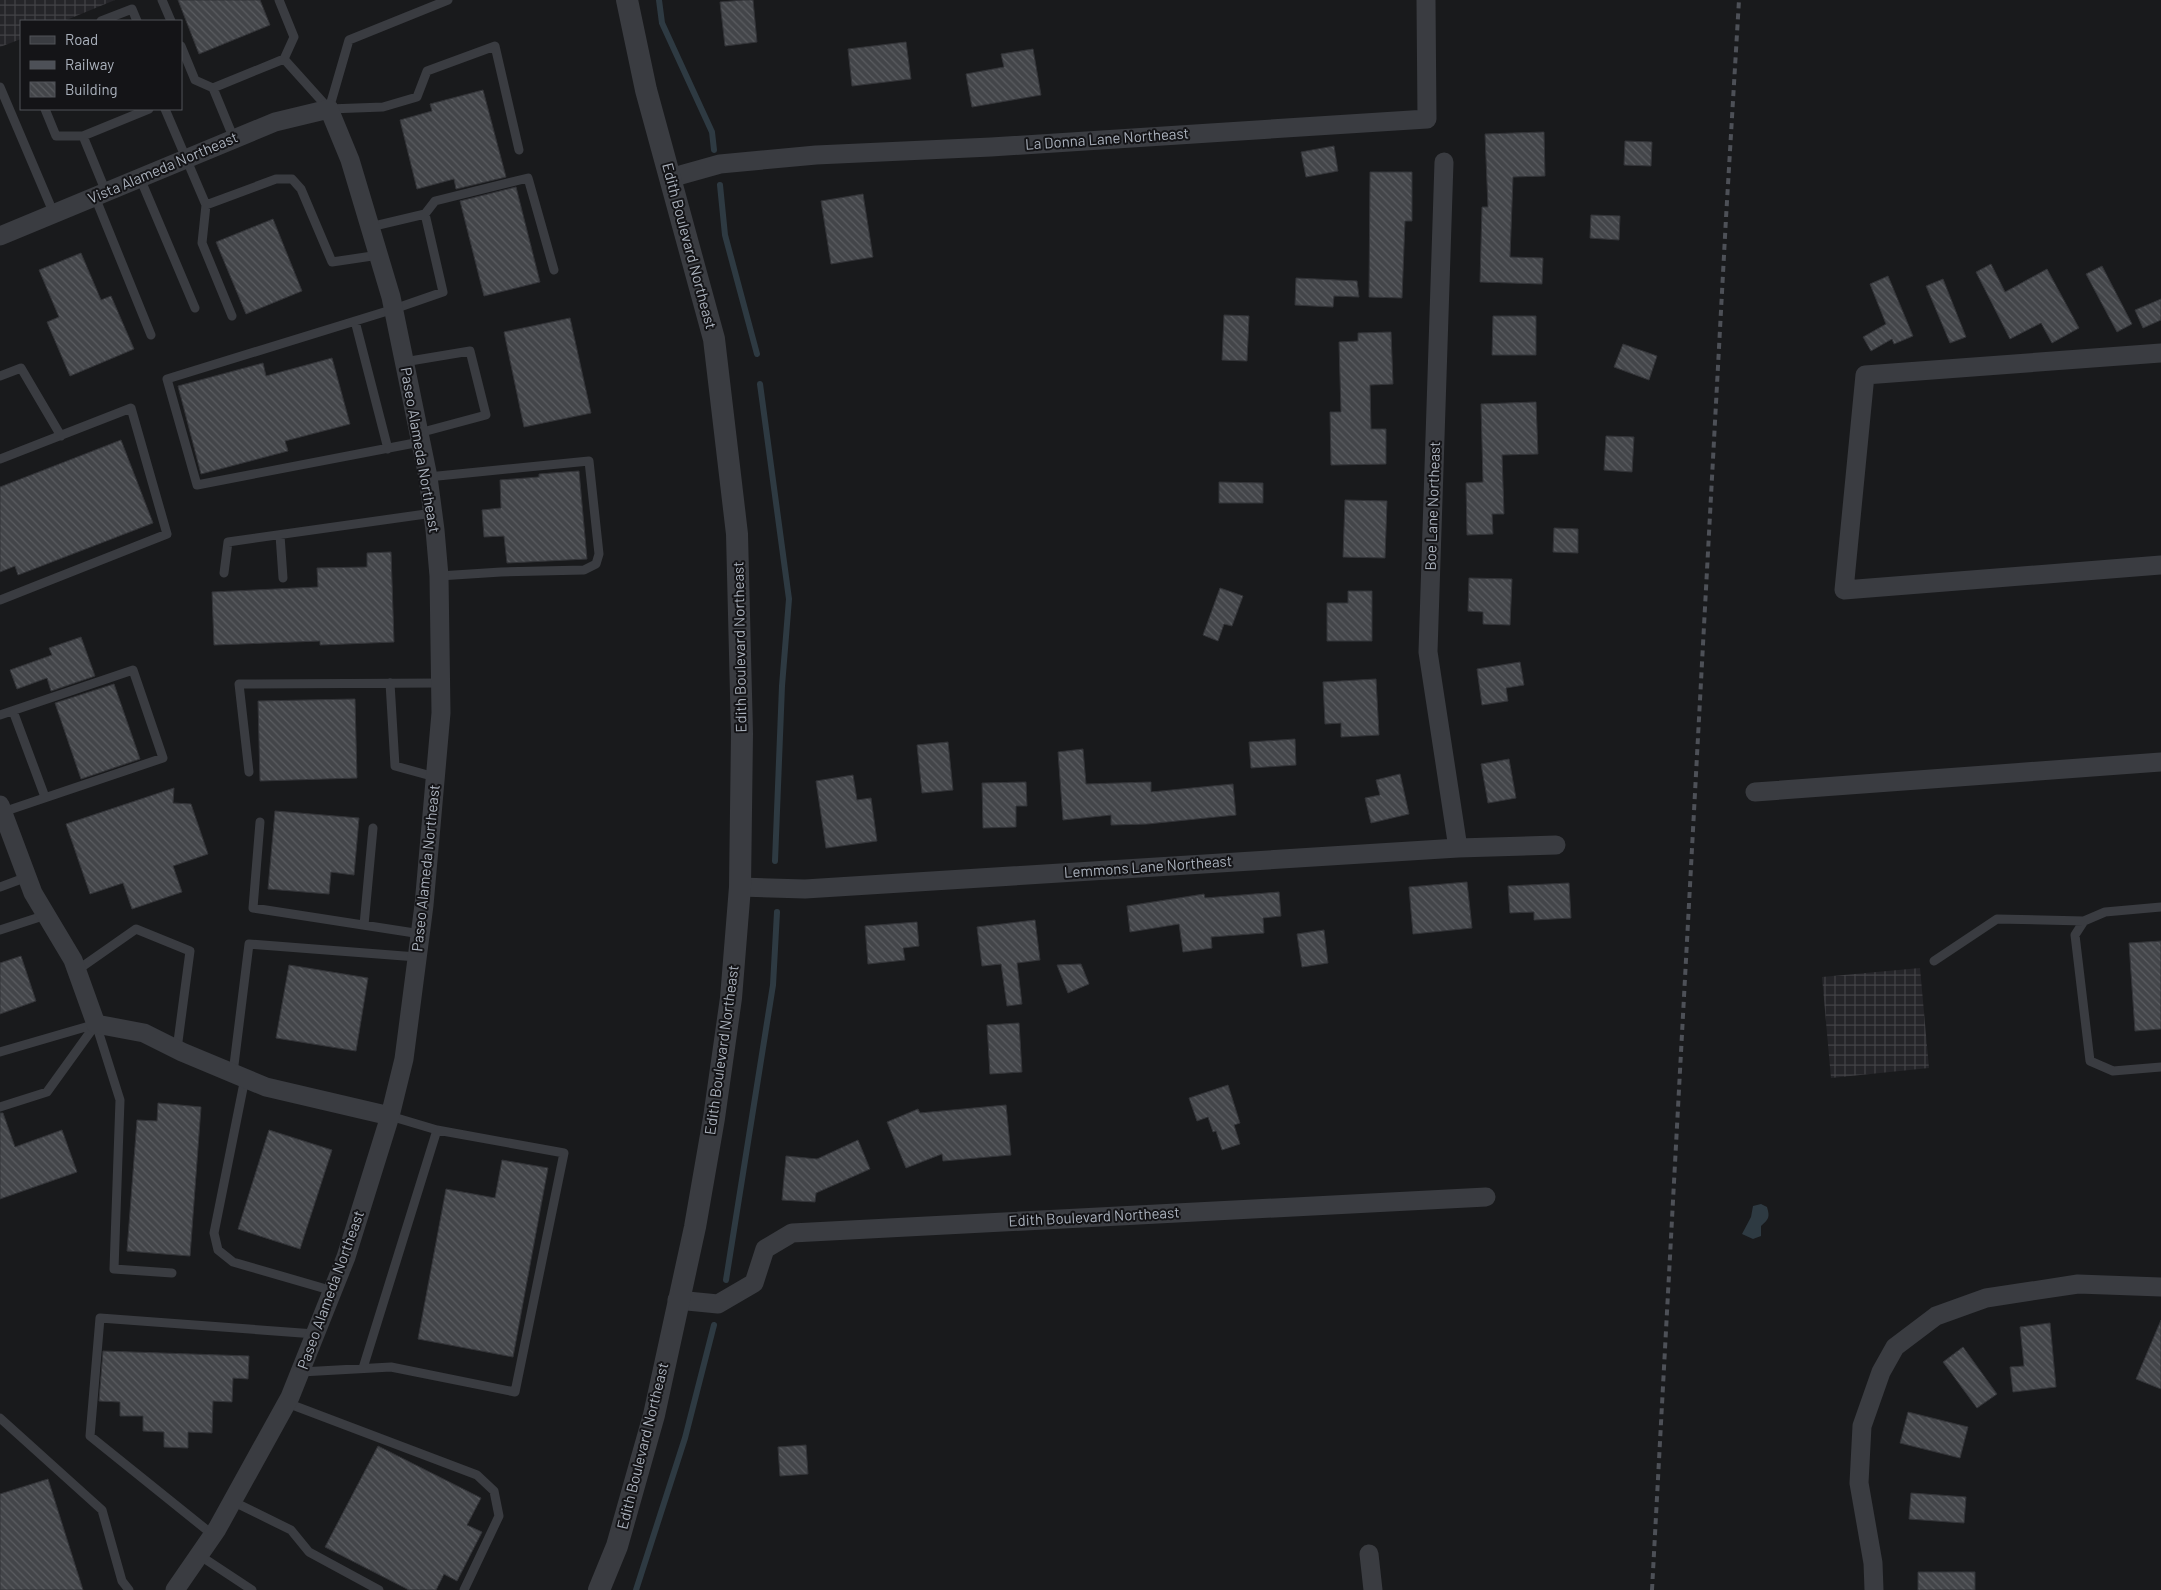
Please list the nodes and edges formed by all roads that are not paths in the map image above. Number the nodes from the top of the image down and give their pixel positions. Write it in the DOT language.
graph roads {
  1 [pos="162,0"];
  2 [pos="279,0"];
  3 [pos="448,0"];
  4 [pos="627,0"];
  5 [pos="1426,0"];
  6 [pos="104,20"];
  7 [pos="137,20"];
  8 [pos="171,20"];
  9 [pos="182,48"];
  10 [pos="284,59"];
  11 [pos="0,87"];
  12 [pos="213,88"];
  13 [pos="329,109"];
  14 [pos="45,110"];
  15 [pos="146,110"];
  16 [pos="165,110"];
  17 [pos="82,136"];
  18 [pos="234,139"];
  19 [pos="519,150"];
  20 [pos="186,159"];
  21 [pos="1444,162"];
  22 [pos="140,178"];
  23 [pos="670,178"];
  24 [pos="100,194"];
  25 [pos="206,205"];
  26 [pos="54,214"];
  27 [pos="425,214"];
  28 [pos="370,226"];
  29 [pos="0,236"];
  30 [pos="379,255"];
  31 [pos="554,270"];
  32 [pos="195,308"];
  33 [pos="394,310"];
  34 [pos="232,316"];
  35 [pos="356,321"];
  36 [pos="150,336"];
  37 [pos="2161,353"];
  38 [pos="404,362"];
  39 [pos="0,376"];
  40 [pos="61,436"];
  41 [pos="419,438"];
  42 [pos="388,449"];
  43 [pos="0,459"];
  44 [pos="428,477"];
  45 [pos="433,513"];
  46 [pos="280,535"];
  47 [pos="2161,565"];
  48 [pos="224,573"];
  49 [pos="439,576"];
  50 [pos="282,578"];
  51 [pos="0,600"];
  52 [pos="390,684"];
  53 [pos="440,684"];
  54 [pos="13,710"];
  55 [pos="0,715"];
  56 [pos="2161,762"];
  57 [pos="249,772"];
  58 [pos="435,776"];
  59 [pos="1755,792"];
  60 [pos="45,797"];
  61 [pos="1,808"];
  62 [pos="260,822"];
  63 [pos="373,828"];
  64 [pos="1556,846"];
  65 [pos="1458,848"];
  66 [pos="27,877"];
  67 [pos="0,887"];
  68 [pos="740,887"];
  69 [pos="2161,907"];
  70 [pos="46,914"];
  71 [pos="2084,921"];
  72 [pos="364,925"];
  73 [pos="0,930"];
  74 [pos="421,934"];
  75 [pos="417,957"];
  76 [pos="1934,961"];
  77 [pos="76,971"];
  78 [pos="96,1024"];
  79 [pos="176,1049"];
  80 [pos="0,1052"];
  81 [pos="2161,1067"];
  82 [pos="239,1076"];
  83 [pos="0,1107"];
  84 [pos="390,1116"];
  85 [pos="437,1130"];
  86 [pos="1486,1197"];
  87 [pos="172,1272"];
  88 [pos="2161,1287"];
  89 [pos="333,1291"];
  90 [pos="678,1300"];
  91 [pos="316,1334"];
  92 [pos="362,1368"];
  93 [pos="300,1372"];
  94 [pos="287,1403"];
  95 [pos="0,1418"];
  96 [pos="232,1501"];
  97 [pos="213,1535"];
  98 [pos="1369,1554"];
  99 [pos="199,1555"];
  100 [pos="129,1590"];
  101 [pos="175,1590"];
  102 [pos="252,1590"];
  103 [pos="379,1590"];
  104 [pos="464,1590"];
  105 [pos="599,1590"];
  106 [pos="1373,1590"];
  107 [pos="1874,1590"];
  1 -- 8 [label="lane"];
  2 -- 10 [label="lane"];
  3 -- 13 [label="lane"];
  4 -- 23 [label="street, Edith Boulevard Northeast"];
  5 -- 23 [label="street, La Donna Lane Northeast"];
  6 -- 7 [label="lane"];
  9 -- 12 [label="lane"];
  10 -- 12 [label="lane"];
  10 -- 13 [label="lane"];
  11 -- 26 [label="lane"];
  12 -- 18 [label="lane"];
  13 -- 18 [label="street, Vista Alameda Northeast"];
  13 -- 19 [label="lane"];
  13 -- 28 [label="street, Paseo Alameda Northeast"];
  14 -- 17 [label="lane"];
  15 -- 17 [label="lane"];
  16 -- 20 [label="lane"];
  17 -- 24 [label="lane"];
  18 -- 20 [label="street, Vista Alameda Northeast"];
  20 -- 22 [label="street, Vista Alameda Northeast"];
  20 -- 25 [label="lane"];
  21 -- 65 [label="street, Boe Lane Northeast"];
  22 -- 24 [label="street, Vista Alameda Northeast"];
  22 -- 32 [label="lane"];
  23 -- 68 [label="street, Edith Boulevard Northeast"];
  24 -- 26 [label="street, Vista Alameda Northeast"];
  24 -- 36 [label="lane"];
  25 -- 30 [label="lane"];
  25 -- 34 [label="lane"];
  26 -- 29 [label="street, Vista Alameda Northeast"];
  27 -- 28 [label="lane"];
  27 -- 31 [label="lane"];
  27 -- 33 [label="lane"];
  28 -- 30 [label="street, Paseo Alameda Northeast"];
  30 -- 33 [label="street, Paseo Alameda Northeast"];
  33 -- 35 [label="lane"];
  33 -- 38 [label="street, Paseo Alameda Northeast"];
  35 -- 42 [label="lane"];
  35 -- 42 [label="lane"];
  37 -- 47 [label="street"];
  38 -- 41 [label="street, Paseo Alameda Northeast"];
  38 -- 41 [label="lane"];
  39 -- 40 [label="lane"];
  40 -- 43 [label="lane"];
  40 -- 51 [label="lane"];
  41 -- 42 [label="lane"];
  41 -- 44 [label="street, Paseo Alameda Northeast"];
  44 -- 45 [label="street, Paseo Alameda Northeast"];
  44 -- 49 [label="lane"];
  45 -- 46 [label="lane"];
  45 -- 49 [label="street, Paseo Alameda Northeast"];
  46 -- 48 [label="lane"];
  46 -- 50 [label="lane"];
  49 -- 53 [label="street, Paseo Alameda Northeast"];
  52 -- 53 [label="lane"];
  52 -- 57 [label="lane"];
  52 -- 58 [label="lane"];
  53 -- 58 [label="street, Paseo Alameda Northeast"];
  54 -- 55 [label="lane"];
  54 -- 60 [label="lane"];
  54 -- 60 [label="lane"];
  56 -- 59 [label="street"];
  58 -- 74 [label="street, Paseo Alameda Northeast"];
  60 -- 61 [label="lane"];
  61 -- 66 [label="street"];
  62 -- 72 [label="lane"];
  63 -- 72 [label="lane"];
  64 -- 65 [label="street, Lemmons Lane Northeast"];
  65 -- 68 [label="street, Lemmons Lane Northeast"];
  66 -- 67 [label="lane"];
  66 -- 70 [label="street"];
  68 -- 90 [label="street, Edith Boulevard Northeast"];
  69 -- 71 [label="lane"];
  70 -- 73 [label="lane"];
  70 -- 77 [label="street"];
  71 -- 76 [label="lane"];
  71 -- 81 [label="lane"];
  72 -- 74 [label="lane"];
  74 -- 75 [label="street, Paseo Alameda Northeast"];
  75 -- 82 [label="lane"];
  75 -- 84 [label="street, Paseo Alameda Northeast"];
  77 -- 78 [label="street"];
  77 -- 79 [label="lane"];
  78 -- 79 [label="street"];
  78 -- 80 [label="lane"];
  78 -- 83 [label="lane"];
  78 -- 87 [label="lane"];
  79 -- 82 [label="street"];
  82 -- 84 [label="street"];
  82 -- 89 [label="lane"];
  84 -- 85 [label="lane"];
  84 -- 89 [label="street, Paseo Alameda Northeast"];
  85 -- 92 [label="lane"];
  85 -- 92 [label="lane"];
  86 -- 90 [label="street, Edith Boulevard Northeast"];
  88 -- 107 [label="street"];
  89 -- 91 [label="street, Paseo Alameda Northeast"];
  90 -- 105 [label="street, Edith Boulevard Northeast"];
  91 -- 93 [label="street, Paseo Alameda Northeast"];
  91 -- 97 [label="lane"];
  92 -- 93 [label="lane"];
  93 -- 94 [label="street, Paseo Alameda Northeast"];
  94 -- 96 [label="street, Paseo Alameda Northeast"];
  94 -- 104 [label="lane"];
  95 -- 100 [label="lane"];
  96 -- 97 [label="street, Paseo Alameda Northeast"];
  96 -- 103 [label="lane"];
  97 -- 99 [label="street, Paseo Alameda Northeast"];
  98 -- 106 [label="street"];
  99 -- 101 [label="street, Paseo Alameda Northeast"];
  99 -- 102 [label="lane"];
}
